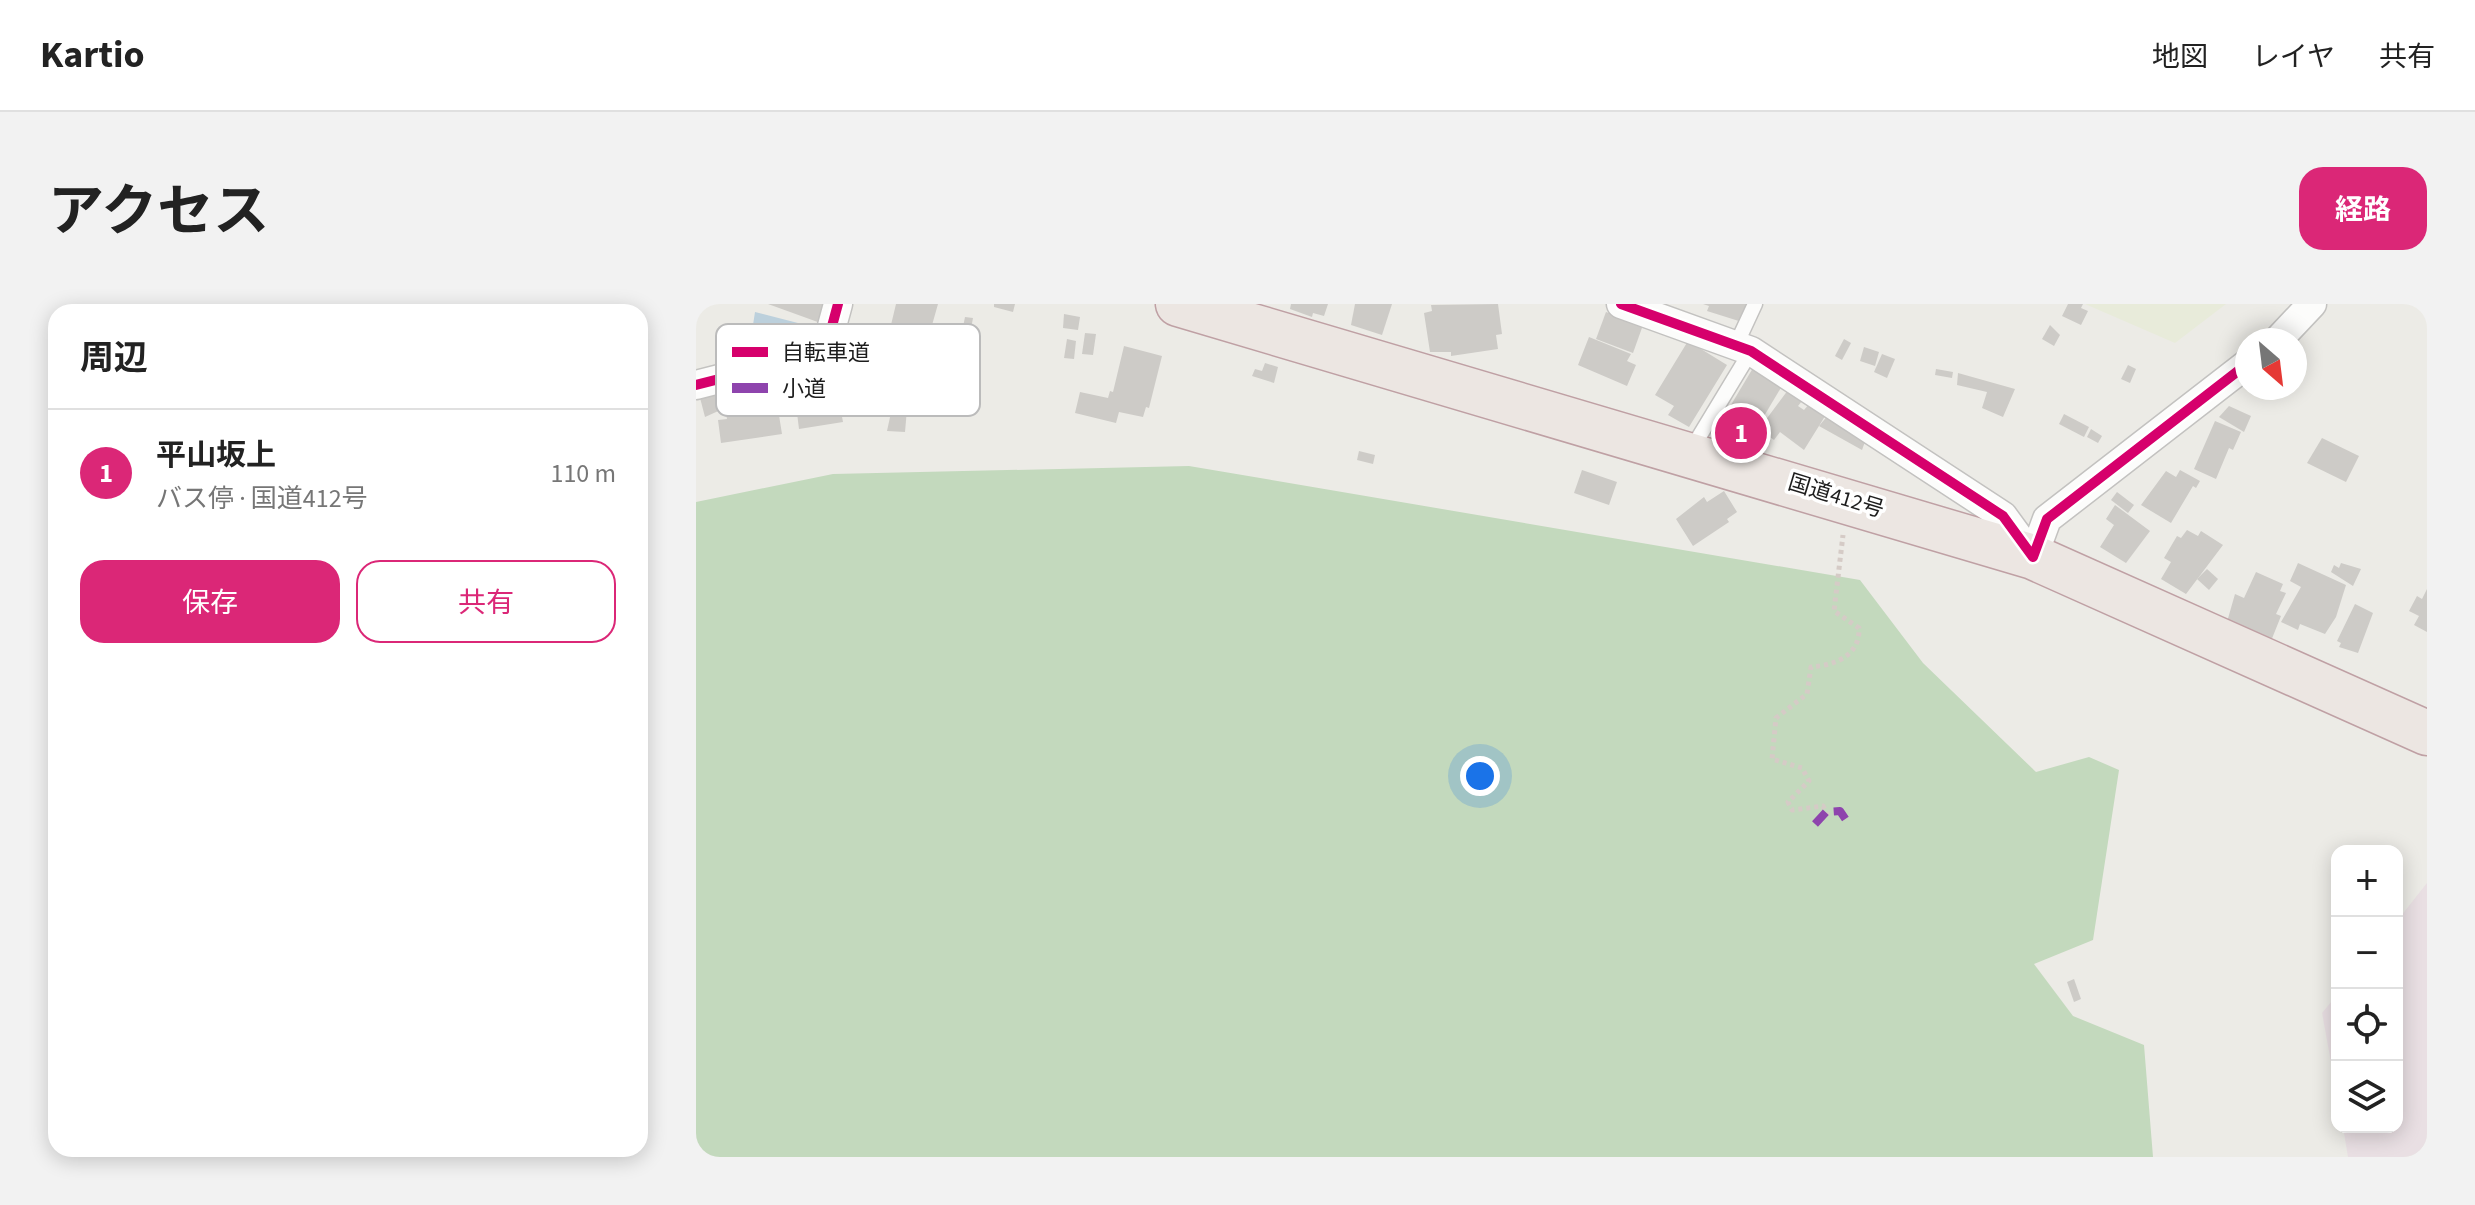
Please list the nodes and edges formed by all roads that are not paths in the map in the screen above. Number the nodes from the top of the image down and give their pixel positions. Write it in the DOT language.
graph roads {
  1 [pos="838,304"];
  2 [pos="1178,304"];
  3 [pos="1621,304"];
  4 [pos="1755,304"];
  5 [pos="2312,304"];
  6 [pos="833,324"];
  7 [pos="2289,328"];
  8 [pos="1743,348"];
  9 [pos="2235,373"];
  10 [pos="716,380"];
  11 [pos="696,385"];
  12 [pos="1688,453"];
  13 [pos="2033,557"];
  14 [pos="2427,733"];
  1 -- 6 [label="street"];
  2 -- 12 [label="highway, 国道412号"];
  3 -- 8 [label="street"];
  4 -- 8 [label="lane"];
  5 -- 7 [label="street"];
  8 -- 12 [label="lane"];
  8 -- 13 [label="street"];
  9 -- 13 [label="street"];
  10 -- 11 [label="street"];
  12 -- 13 [label="highway, 国道412号"];
  13 -- 14 [label="highway, 国道412号"];
}
